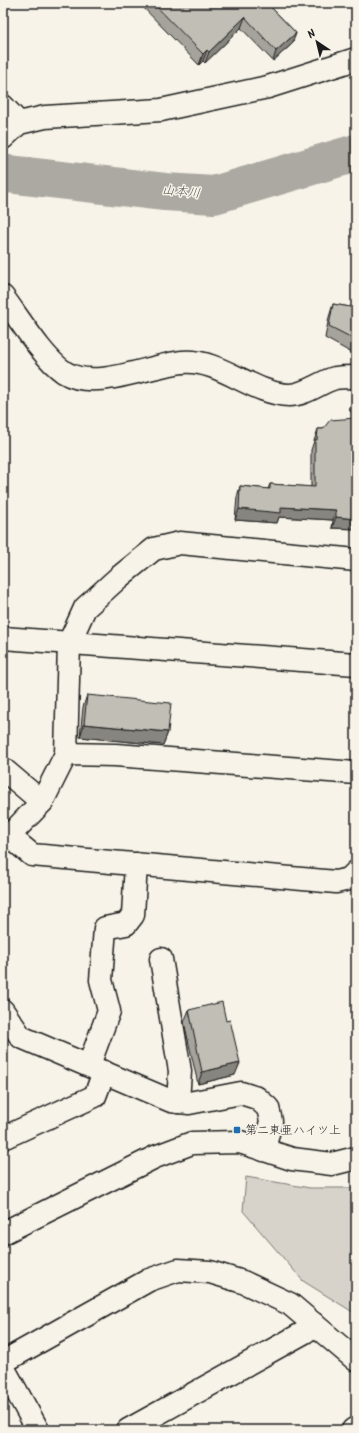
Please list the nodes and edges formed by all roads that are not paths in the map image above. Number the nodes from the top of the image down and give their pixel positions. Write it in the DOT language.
graph roads {
  1 [pos="356,59"];
  2 [pos="3,106"];
  3 [pos="19,123"];
  4 [pos="3,138"];
  5 [pos="3,297"];
  6 [pos="356,377"];
  7 [pos="356,560"];
  8 [pos="3,638"];
  9 [pos="69,643"];
  10 [pos="356,664"];
  11 [pos="66,754"];
  12 [pos="3,769"];
  13 [pos="356,773"];
  14 [pos="42,802"];
  15 [pos="6,837"];
  16 [pos="136,864"];
  17 [pos="356,872"];
  18 [pos="161,958"];
  19 [pos="6,1019"];
  20 [pos="96,1068"];
  21 [pos="178,1102"];
  22 [pos="3,1138"];
  23 [pos="264,1150"];
  24 [pos="356,1158"];
  25 [pos="3,1233"];
  26 [pos="314,1324"];
  27 [pos="356,1360"];
  28 [pos="3,1362"];
  29 [pos="3,1367"];
  30 [pos="356,1428"];
  31 [pos="38,1430"];
  32 [pos="128,1430"];
  33 [pos="353,1430"];
  1 -- 3 [label="street"];
  2 -- 3 [label="street"];
  3 -- 4 [label="street"];
  5 -- 6 [label="street"];
  7 -- 9 [label="street"];
  8 -- 9 [label="street"];
  9 -- 10 [label="street"];
  9 -- 11 [label="street"];
  11 -- 13 [label="street"];
  11 -- 14 [label="street"];
  12 -- 14 [label="street"];
  14 -- 15 [label="street"];
  15 -- 16 [label="street"];
  16 -- 17 [label="street"];
  16 -- 20 [label="street"];
  18 -- 21 [label="street"];
  19 -- 20 [label="street"];
  20 -- 21 [label="street"];
  20 -- 22 [label="street"];
  21 -- 23 [label="street"];
  23 -- 24 [label="street"];
  23 -- 25 [label="street"];
  26 -- 27 [label="street"];
  26 -- 28 [label="street"];
  26 -- 32 [label="street"];
  29 -- 31 [label="street"];
  30 -- 33 [label="street"];
}
